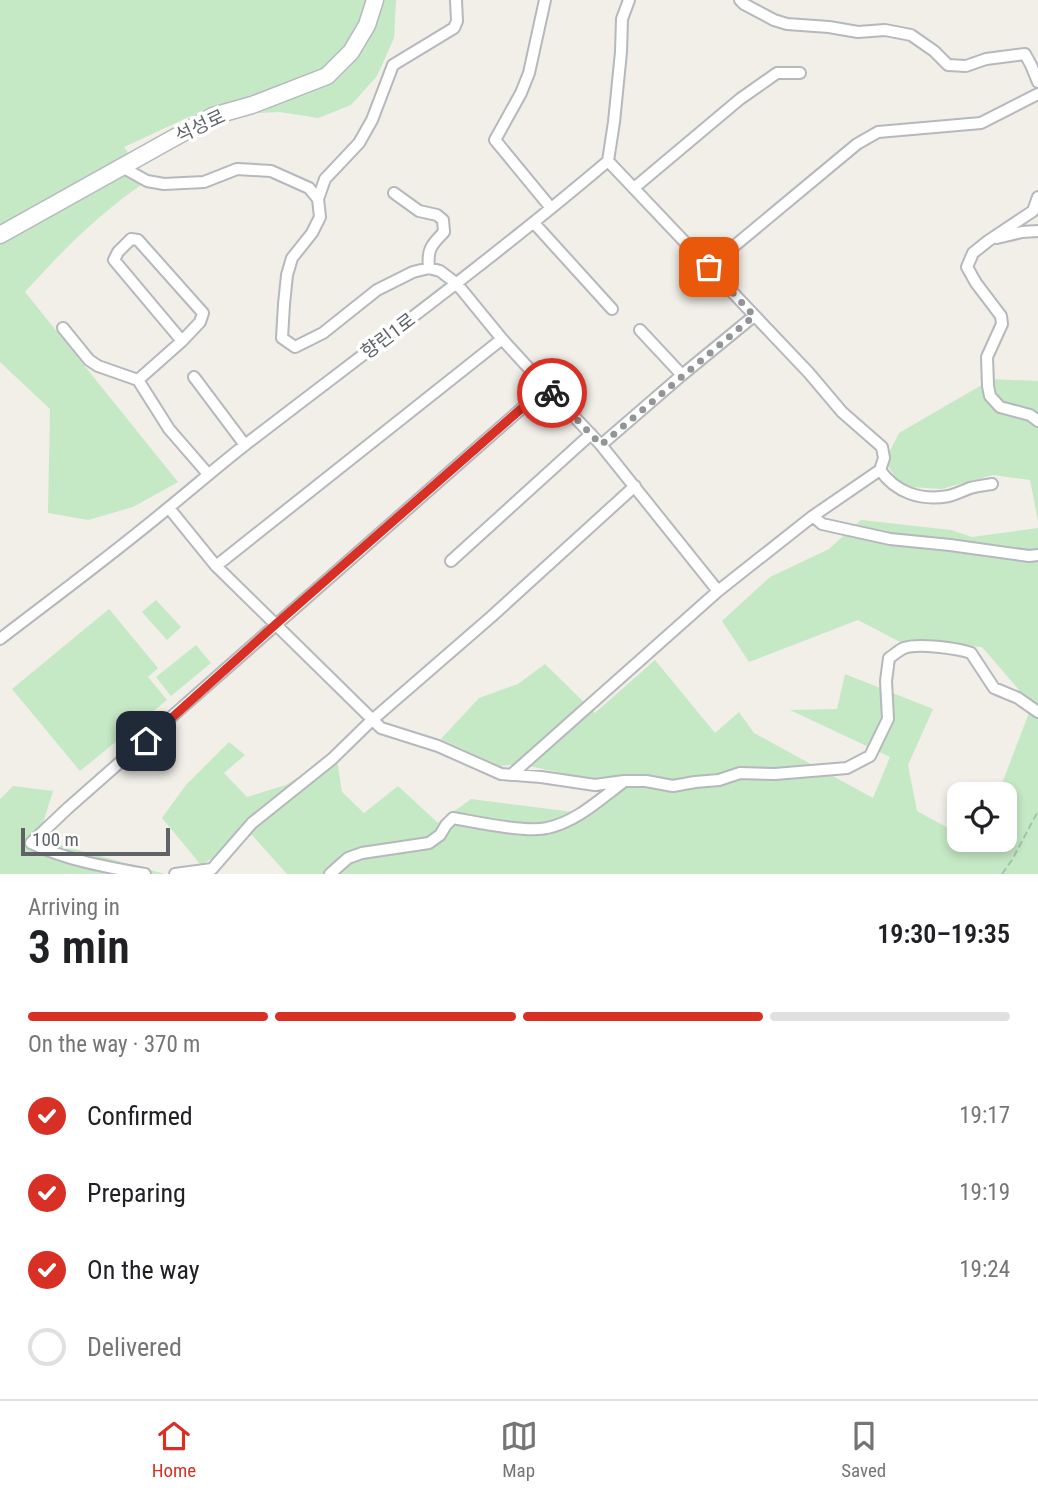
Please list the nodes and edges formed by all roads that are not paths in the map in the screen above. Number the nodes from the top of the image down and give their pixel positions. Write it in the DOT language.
graph roads {
  1 [pos="375,0"];
  2 [pos="456,0"];
  3 [pos="545,0"];
  4 [pos="629,0"];
  5 [pos="740,0"];
  6 [pos="800,73"];
  7 [pos="1038,82"];
  8 [pos="1038,94"];
  9 [pos="608,161"];
  10 [pos="122,167"];
  11 [pos="634,188"];
  12 [pos="394,193"];
  13 [pos="1038,197"];
  14 [pos="318,199"];
  15 [pos="551,208"];
  16 [pos="1035,209"];
  17 [pos="534,223"];
  18 [pos="1038,231"];
  19 [pos="0,235"];
  20 [pos="988,241"];
  21 [pos="709,267"];
  22 [pos="429,268"];
  23 [pos="457,284"];
  24 [pos="612,309"];
  25 [pos="754,316"];
  26 [pos="63,328"];
  27 [pos="640,330"];
  28 [pos="502,340"];
  29 [pos="181,341"];
  30 [pos="682,375"];
  31 [pos="194,377"];
  32 [pos="138,380"];
  33 [pos="546,387"];
  34 [pos="1038,421"];
  35 [pos="591,434"];
  36 [pos="245,445"];
  37 [pos="601,445"];
  38 [pos="880,470"];
  39 [pos="208,474"];
  40 [pos="992,484"];
  41 [pos="635,486"];
  42 [pos="169,508"];
  43 [pos="813,516"];
  44 [pos="1038,555"];
  45 [pos="452,561"];
  46 [pos="216,566"];
  47 [pos="718,592"];
  48 [pos="276,624"];
  49 [pos="0,639"];
  50 [pos="1038,712"];
  51 [pos="371,721"];
  52 [pos="511,775"];
  53 [pos="624,781"];
  54 [pos="145,874"];
  55 [pos="175,874"];
  56 [pos="330,874"];
  1 -- 10 [label="street, 석성로"];
  2 -- 14 [label="street"];
  3 -- 15 [label="street"];
  4 -- 9 [label="street"];
  5 -- 7 [label="street"];
  6 -- 11 [label="street"];
  8 -- 21 [label="street"];
  9 -- 11 [label="street"];
  9 -- 15 [label="street, 향린1로"];
  10 -- 14 [label="street"];
  10 -- 19 [label="street, 석성로"];
  11 -- 21 [label="street"];
  12 -- 22 [label="street"];
  13 -- 16 [label="street"];
  14 -- 22 [label="street"];
  15 -- 17 [label="street, 향린1로"];
  16 -- 20 [label="street"];
  17 -- 23 [label="street, 향린1로"];
  17 -- 24 [label="street"];
  18 -- 20 [label="street"];
  20 -- 34 [label="street"];
  21 -- 25 [label="street"];
  22 -- 23 [label="street"];
  23 -- 28 [label="street"];
  23 -- 36 [label="street, 향린1로"];
  25 -- 30 [label="street"];
  25 -- 38 [label="street"];
  26 -- 32 [label="street"];
  27 -- 30 [label="street"];
  28 -- 33 [label="street"];
  28 -- 46 [label="street"];
  29 -- 29 [label="street"];
  29 -- 32 [label="street"];
  30 -- 37 [label="street"];
  31 -- 36 [label="street"];
  32 -- 39 [label="street"];
  33 -- 35 [label="street"];
  33 -- 48 [label="street"];
  35 -- 37 [label="street"];
  35 -- 45 [label="street"];
  36 -- 39 [label="street, 향린1로"];
  37 -- 41 [label="street"];
  38 -- 40 [label="street"];
  38 -- 43 [label="street"];
  39 -- 42 [label="street, 향린1로"];
  41 -- 47 [label="street"];
  41 -- 51 [label="street"];
  42 -- 46 [label="street"];
  42 -- 49 [label="street, 향린1로"];
  43 -- 44 [label="street"];
  43 -- 47 [label="street"];
  46 -- 48 [label="street"];
  47 -- 52 [label="street"];
  48 -- 51 [label="street"];
  48 -- 54 [label="street"];
  50 -- 53 [label="street"];
  51 -- 52 [label="street"];
  51 -- 55 [label="street"];
  52 -- 53 [label="street"];
  53 -- 56 [label="street"];
}
